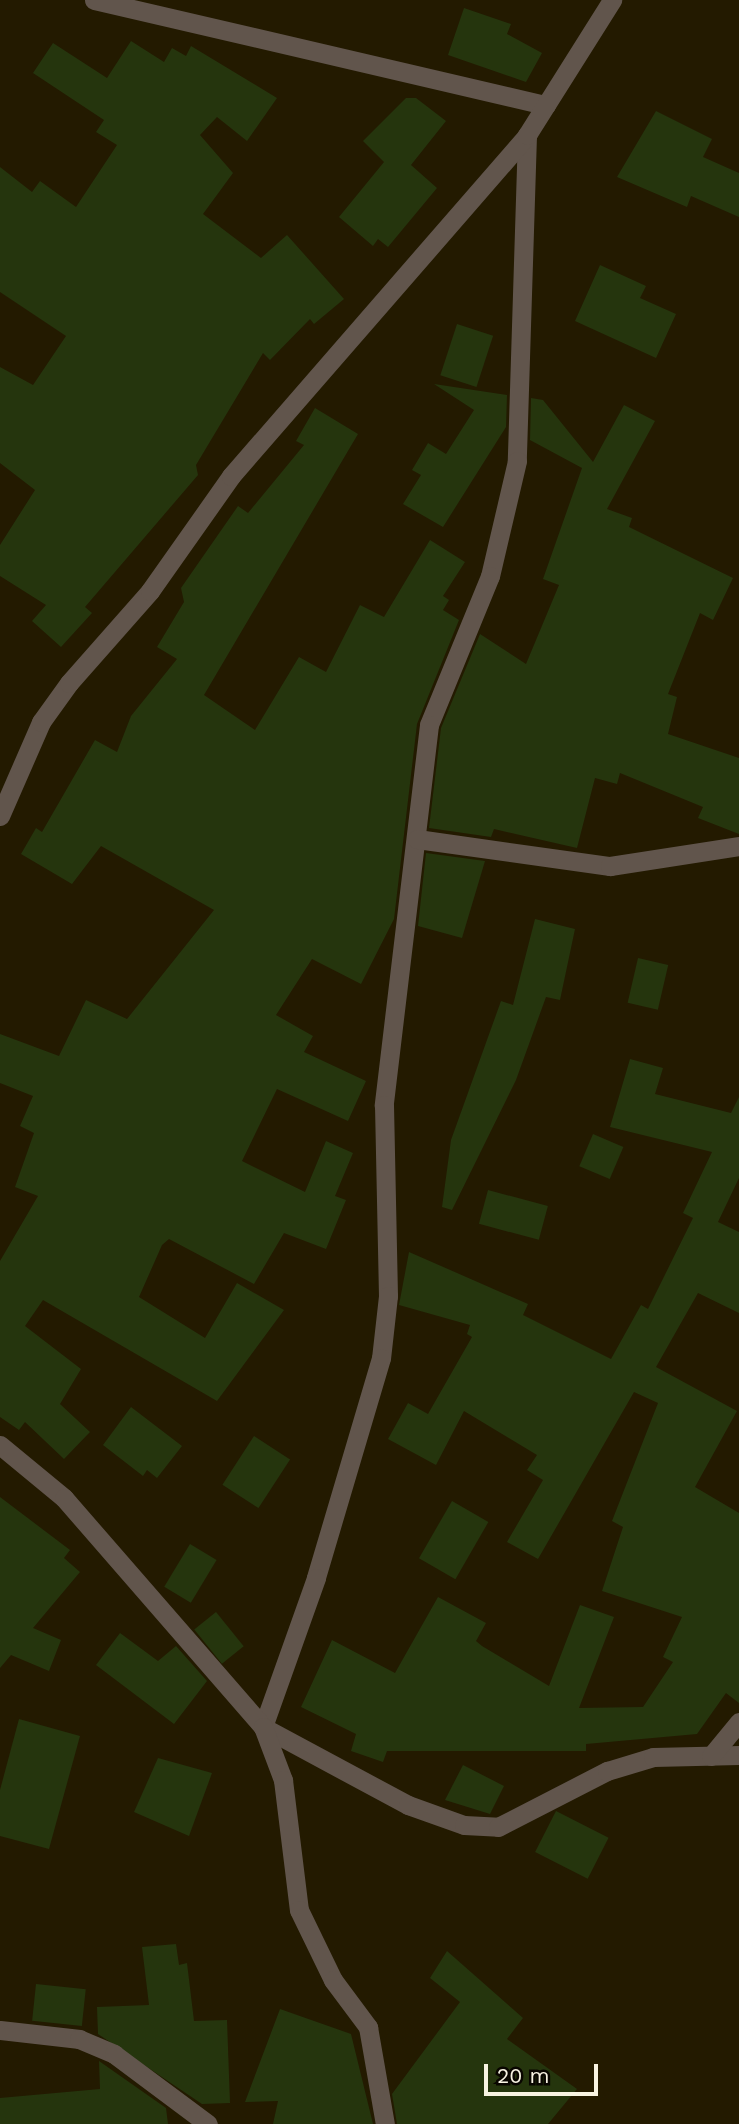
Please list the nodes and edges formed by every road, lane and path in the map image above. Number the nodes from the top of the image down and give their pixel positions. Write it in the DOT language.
graph roads {
  1 [pos="94,0"];
  2 [pos="612,0"];
  3 [pos="546,105"];
  4 [pos="527,135"];
  5 [pos="0,816"];
  6 [pos="417,839"];
  7 [pos="739,846"];
  8 [pos="0,1445"];
  9 [pos="739,1722"];
  10 [pos="262,1727"];
  11 [pos="739,1755"];
  12 [pos="711,1756"];
  13 [pos="0,2030"];
  14 [pos="208,2124"];
  15 [pos="386,2124"];
  1 -- 3 [label="street"];
  2 -- 3 [label="street"];
  3 -- 4 [label="street"];
  4 -- 5 [label="street"];
  4 -- 6 [label="street"];
  6 -- 7 [label="street"];
  6 -- 10 [label="street"];
  8 -- 10 [label="street"];
  9 -- 12 [label="street"];
  10 -- 12 [label="street"];
  10 -- 15 [label="street"];
  11 -- 12 [label="street"];
  13 -- 14 [label="street"];
}
